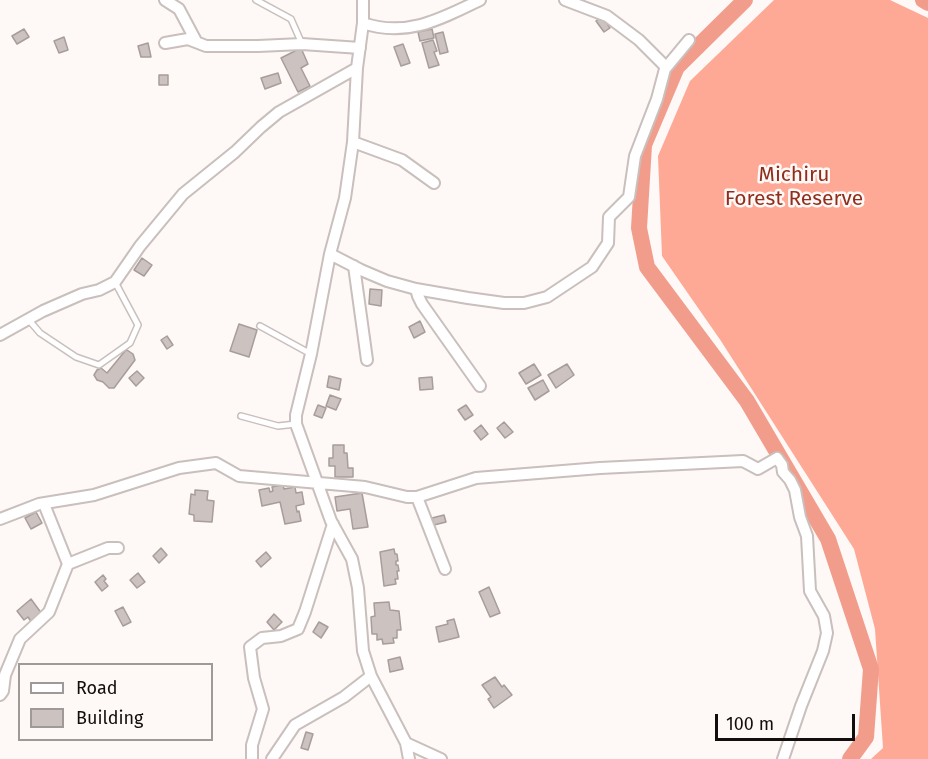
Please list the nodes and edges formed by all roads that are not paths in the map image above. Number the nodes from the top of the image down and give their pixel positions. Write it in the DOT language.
graph roads {
  1 [pos="165,0"];
  2 [pos="256,0"];
  3 [pos="363,0"];
  4 [pos="480,0"];
  5 [pos="565,0"];
  6 [pos="363,23"];
  7 [pos="689,40"];
  8 [pos="196,41"];
  9 [pos="165,42"];
  10 [pos="302,44"];
  11 [pos="360,48"];
  12 [pos="666,67"];
  13 [pos="357,68"];
  14 [pos="353,142"];
  15 [pos="434,183"];
  16 [pos="330,254"];
  17 [pos="354,266"];
  18 [pos="115,282"];
  19 [pos="416,289"];
  20 [pos="28,319"];
  21 [pos="260,326"];
  22 [pos="0,335"];
  23 [pos="312,354"];
  24 [pos="367,360"];
  25 [pos="480,386"];
  26 [pos="241,416"];
  27 [pos="296,424"];
  28 [pos="316,482"];
  29 [pos="417,497"];
  30 [pos="44,504"];
  31 [pos="0,519"];
  32 [pos="333,524"];
  33 [pos="118,549"];
  34 [pos="68,564"];
  35 [pos="445,569"];
  36 [pos="371,676"];
  37 [pos="0,695"];
  38 [pos="406,743"];
  39 [pos="252,759"];
  40 [pos="272,759"];
  41 [pos="409,759"];
  42 [pos="441,759"];
  43 [pos="783,759"];
  1 -- 8 [label="street"];
  2 -- 10 [label="lane"];
  3 -- 6 [label="street"];
  4 -- 6 [label="street"];
  5 -- 12 [label="street"];
  6 -- 11 [label="street"];
  7 -- 12 [label="street"];
  8 -- 9 [label="street"];
  8 -- 10 [label="street"];
  10 -- 11 [label="street"];
  11 -- 13 [label="street"];
  12 -- 19 [label="street"];
  13 -- 14 [label="street"];
  13 -- 18 [label="street"];
  14 -- 15 [label="street"];
  14 -- 16 [label="street"];
  16 -- 17 [label="street"];
  16 -- 23 [label="street"];
  17 -- 19 [label="street"];
  17 -- 24 [label="street"];
  18 -- 20 [label="street"];
  18 -- 20 [label="lane"];
  19 -- 25 [label="street"];
  20 -- 22 [label="street"];
  21 -- 23 [label="lane"];
  23 -- 27 [label="street"];
  26 -- 27 [label="lane"];
  27 -- 28 [label="street"];
  28 -- 29 [label="street"];
  28 -- 30 [label="street"];
  28 -- 32 [label="street"];
  29 -- 35 [label="street"];
  29 -- 43 [label="street"];
  30 -- 31 [label="street"];
  30 -- 34 [label="street"];
  32 -- 36 [label="street"];
  32 -- 39 [label="street"];
  33 -- 34 [label="street"];
  34 -- 37 [label="street"];
  36 -- 38 [label="street"];
  36 -- 40 [label="street"];
  38 -- 41 [label="street"];
  38 -- 42 [label="street"];
}
